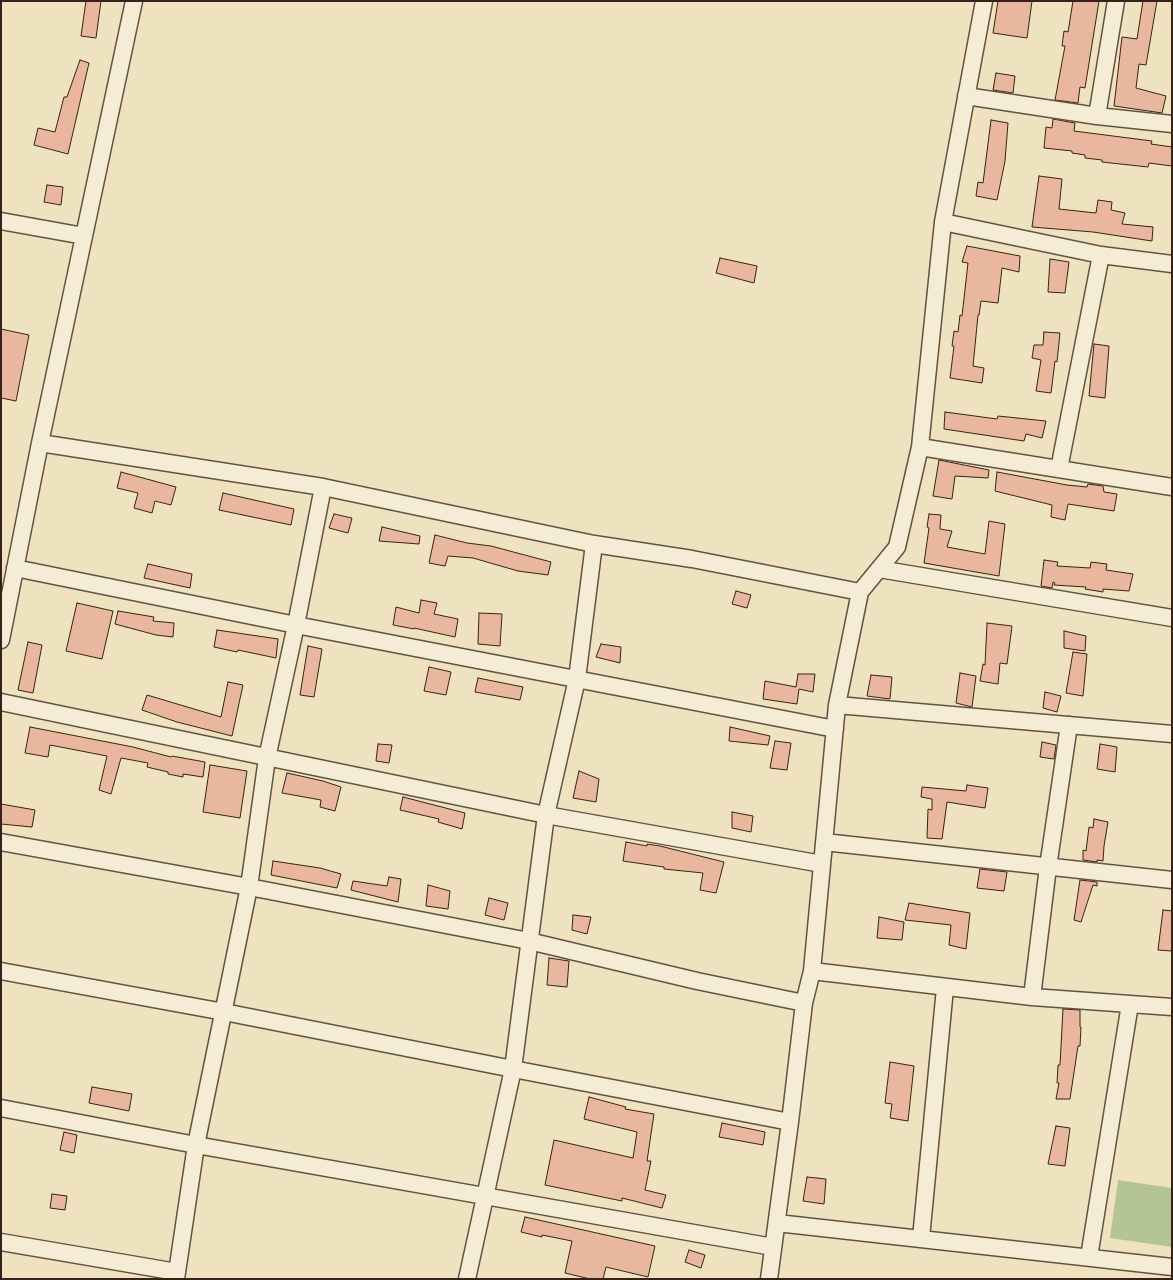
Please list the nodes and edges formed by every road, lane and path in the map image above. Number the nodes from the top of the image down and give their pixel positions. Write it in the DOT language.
graph roads {
  1 [pos="134,1"];
  2 [pos="984,1"];
  3 [pos="1116,1"];
  4 [pos="966,96"];
  5 [pos="1097,116"];
  6 [pos="1172,124"];
  7 [pos="1,221"];
  8 [pos="943,222"];
  9 [pos="84,236"];
  10 [pos="1100,255"];
  11 [pos="1172,264"];
  12 [pos="40,443"];
  13 [pos="920,447"];
  14 [pos="1059,469"];
  15 [pos="1172,486"];
  16 [pos="323,487"];
  17 [pos="594,544"];
  18 [pos="15,568"];
  19 [pos="879,569"];
  20 [pos="860,592"];
  21 [pos="1172,618"];
  22 [pos="296,625"];
  23 [pos="1,640"];
  24 [pos="577,679"];
  25 [pos="1,702"];
  26 [pos="837,705"];
  27 [pos="1069,725"];
  28 [pos="835,729"];
  29 [pos="1172,734"];
  30 [pos="267,758"];
  31 [pos="546,815"];
  32 [pos="1,842"];
  33 [pos="824,842"];
  34 [pos="822,864"];
  35 [pos="1048,867"];
  36 [pos="1172,880"];
  37 [pos="249,887"];
  38 [pos="530,941"];
  39 [pos="1,971"];
  40 [pos="812,971"];
  41 [pos="945,988"];
  42 [pos="1032,997"];
  43 [pos="804,1003"];
  44 [pos="1130,1004"];
  45 [pos="1172,1007"];
  46 [pos="224,1012"];
  47 [pos="513,1070"];
  48 [pos="1,1108"];
  49 [pos="790,1122"];
  50 [pos="196,1145"];
  51 [pos="486,1196"];
  52 [pos="777,1222"];
  53 [pos="921,1238"];
  54 [pos="1,1242"];
  55 [pos="773,1247"];
  56 [pos="1089,1257"];
  57 [pos="1172,1266"];
  58 [pos="176,1275"];
  59 [pos="467,1279"];
  60 [pos="769,1279"];
  1 -- 9 [label="street"];
  2 -- 4 [label="street"];
  3 -- 5 [label="street"];
  4 -- 5 [label="street"];
  4 -- 8 [label="street"];
  5 -- 6 [label="street"];
  7 -- 9 [label="street"];
  8 -- 10 [label="street"];
  8 -- 13 [label="street"];
  9 -- 12 [label="street"];
  10 -- 11 [label="street"];
  10 -- 14 [label="street"];
  12 -- 16 [label="street"];
  12 -- 18 [label="street"];
  13 -- 14 [label="street"];
  13 -- 19 [label="street"];
  14 -- 15 [label="street"];
  16 -- 17 [label="street"];
  16 -- 22 [label="street"];
  17 -- 20 [label="street"];
  17 -- 24 [label="street"];
  18 -- 22 [label="street"];
  18 -- 23 [label="street"];
  19 -- 20 [label="street"];
  19 -- 21 [label="street"];
  20 -- 26 [label="street"];
  22 -- 24 [label="street"];
  22 -- 30 [label="street"];
  24 -- 28 [label="street"];
  24 -- 31 [label="street"];
  25 -- 30 [label="street"];
  26 -- 27 [label="street"];
  26 -- 28 [label="street"];
  27 -- 29 [label="street"];
  27 -- 35 [label="street"];
  28 -- 33 [label="street"];
  30 -- 31 [label="street"];
  30 -- 37 [label="street"];
  31 -- 34 [label="street"];
  31 -- 38 [label="street"];
  32 -- 37 [label="street"];
  33 -- 34 [label="street"];
  33 -- 35 [label="street"];
  34 -- 40 [label="street"];
  35 -- 36 [label="street"];
  35 -- 42 [label="street"];
  37 -- 38 [label="street"];
  37 -- 46 [label="street"];
  38 -- 43 [label="street"];
  38 -- 47 [label="street"];
  39 -- 46 [label="street"];
  40 -- 41 [label="street"];
  40 -- 43 [label="street"];
  41 -- 42 [label="street"];
  41 -- 53 [label="street"];
  42 -- 44 [label="street"];
  43 -- 49 [label="street"];
  44 -- 45 [label="street"];
  44 -- 56 [label="street"];
  46 -- 47 [label="street"];
  46 -- 50 [label="street"];
  47 -- 49 [label="street"];
  47 -- 51 [label="street"];
  48 -- 50 [label="street"];
  49 -- 52 [label="street"];
  50 -- 51 [label="street"];
  50 -- 58 [label="street"];
  51 -- 55 [label="street"];
  51 -- 59 [label="street"];
  52 -- 53 [label="street"];
  52 -- 55 [label="street"];
  53 -- 56 [label="street"];
  54 -- 58 [label="street"];
  55 -- 60 [label="street"];
  56 -- 57 [label="street"];
}
